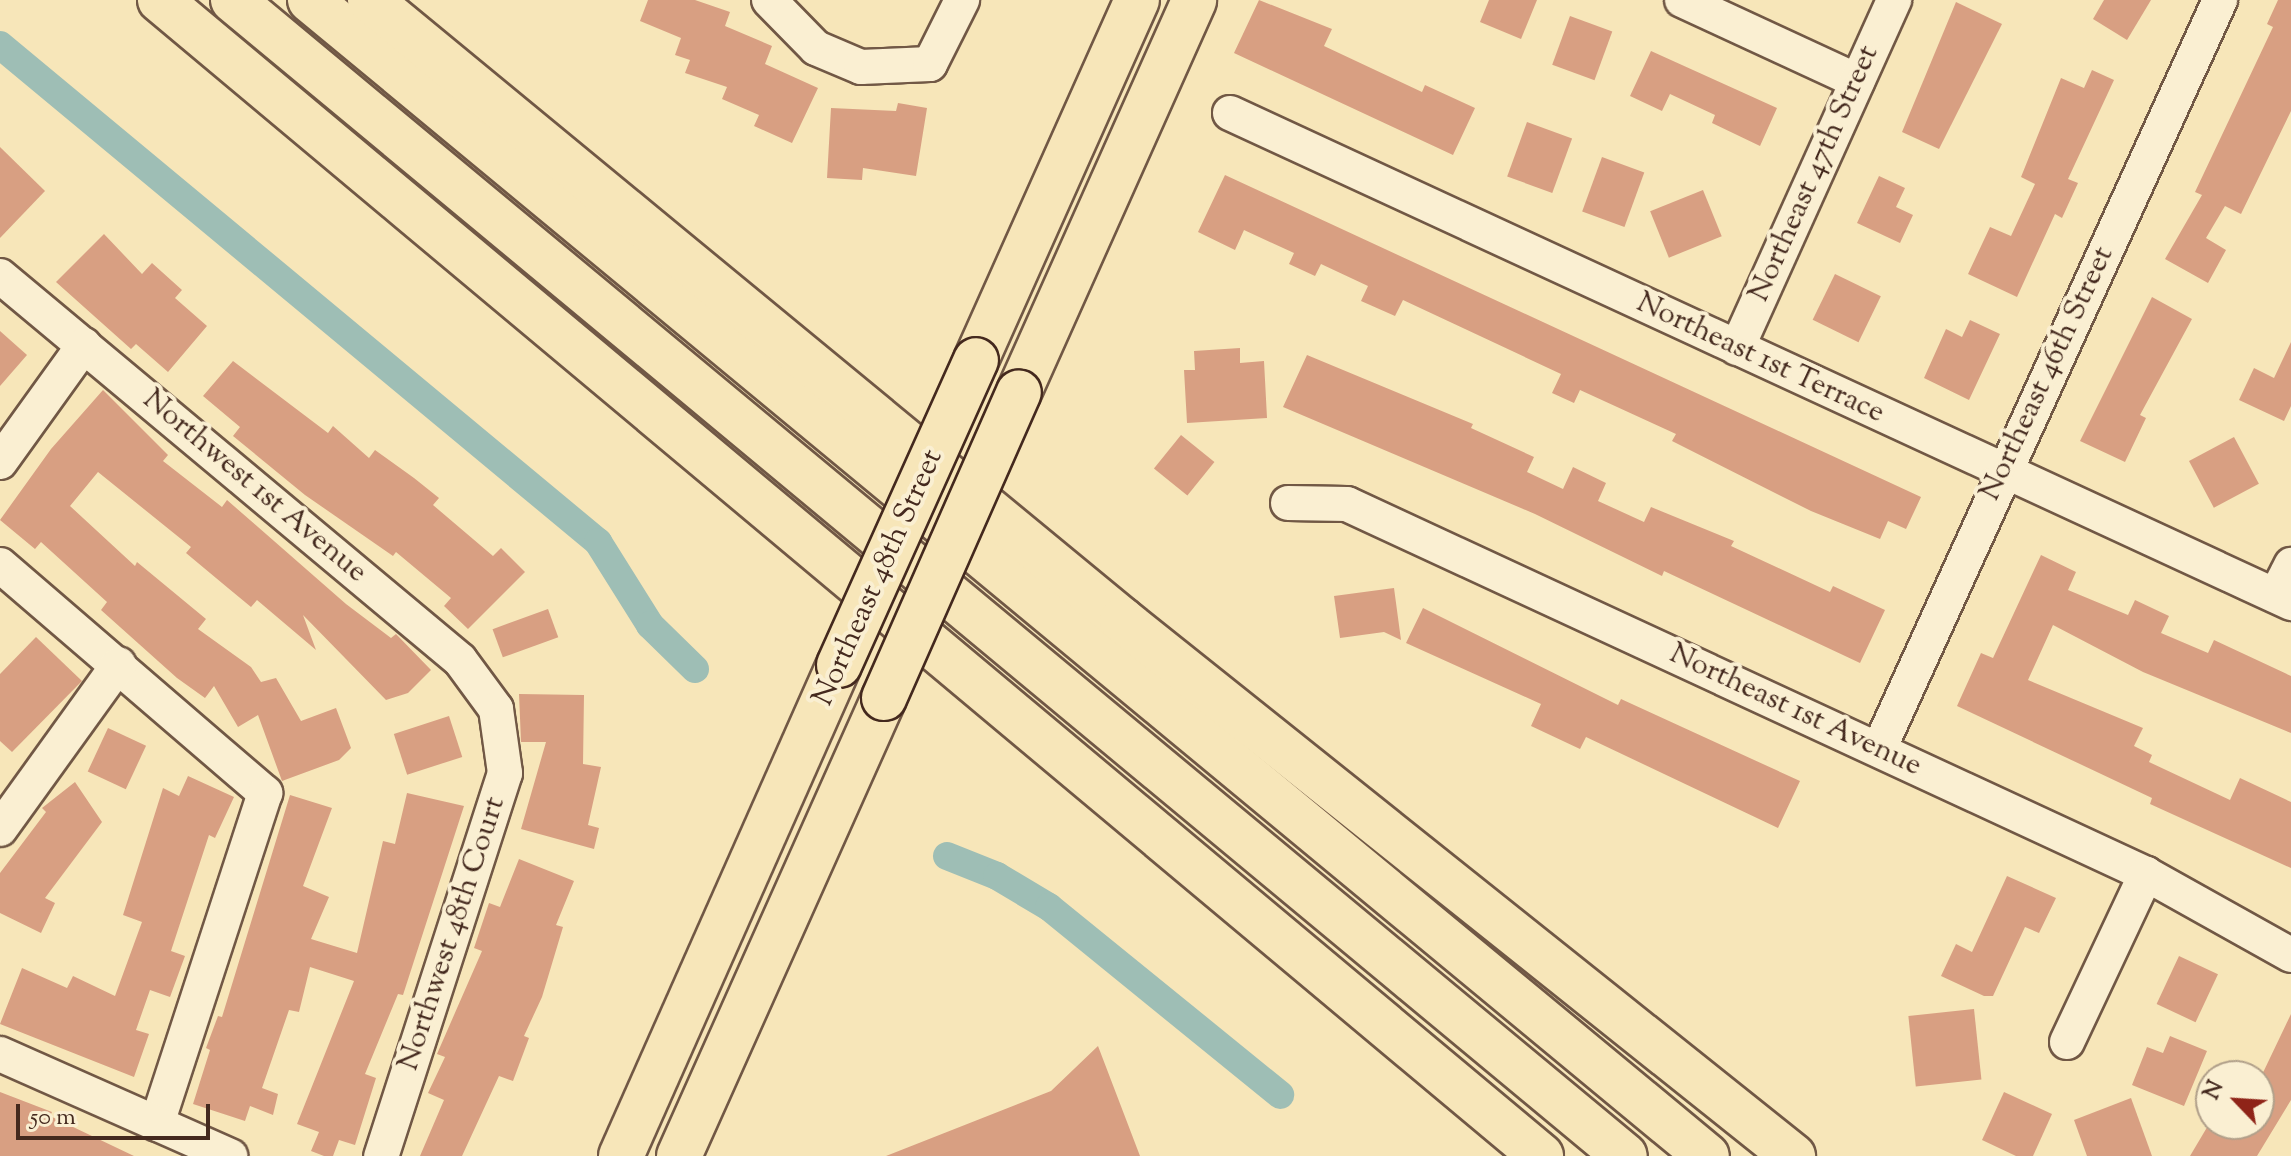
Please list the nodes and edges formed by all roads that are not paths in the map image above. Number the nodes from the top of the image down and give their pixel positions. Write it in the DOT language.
graph roads {
  1 [pos="160,0"];
  2 [pos="233,0"];
  3 [pos="310,0"];
  4 [pos="370,0"];
  5 [pos="769,0"];
  6 [pos="962,0"];
  7 [pos="1137,0"];
  8 [pos="1194,0"];
  9 [pos="1682,0"];
  10 [pos="1894,0"];
  11 [pos="2220,0"];
  12 [pos="1857,81"];
  13 [pos="1230,113"];
  14 [pos="0,276"];
  15 [pos="84,345"];
  16 [pos="1737,348"];
  17 [pos="0,462"];
  18 [pos="2003,472"];
  19 [pos="1288,503"];
  20 [pos="0,565"];
  21 [pos="2291,565"];
  22 [pos="2283,599"];
  23 [pos="119,664"];
  24 [pos="496,709"];
  25 [pos="1879,749"];
  26 [pos="0,829"];
  27 [pos="2146,874"];
  28 [pos="2291,955"];
  29 [pos="2067,1042"];
  30 [pos="0,1054"];
  31 [pos="157,1124"];
  32 [pos="230,1156"];
  33 [pos="381,1156"];
  34 [pos="621,1156"];
  35 [pos="679,1156"];
  36 [pos="1541,1156"];
  37 [pos="1625,1156"];
  38 [pos="1707,1156"];
  39 [pos="1793,1156"];
  1 -- 36 [label="main road"];
  2 -- 37 [label="main road"];
  3 -- 38 [label="main road"];
  4 -- 39 [label="main road"];
  5 -- 6 [label="street"];
  7 -- 34 [label="main road, Northeast 48th Street, bridge"];
  8 -- 35 [label="main road, Northeast 48th Street, bridge"];
  9 -- 12 [label="street"];
  10 -- 12 [label="street, Northeast 47th Street"];
  11 -- 18 [label="street, Northeast 46th Street"];
  12 -- 16 [label="street, Northeast 47th Street"];
  13 -- 16 [label="street, Northeast 1st Terrace"];
  14 -- 15 [label="street, Northwest 1st Avenue"];
  15 -- 17 [label="street"];
  15 -- 24 [label="street, Northwest 1st Avenue"];
  16 -- 18 [label="street, Northeast 1st Terrace"];
  18 -- 22 [label="street, Northeast 1st Terrace"];
  18 -- 25 [label="street, Northeast 46th Street"];
  19 -- 25 [label="street, Northeast 1st Avenue"];
  20 -- 23 [label="street"];
  21 -- 22 [label="street"];
  23 -- 26 [label="street"];
  23 -- 31 [label="street"];
  24 -- 33 [label="street, Northwest 48th Court"];
  25 -- 27 [label="street, Northeast 1st Avenue"];
  27 -- 28 [label="street, Northeast 1st Avenue"];
  27 -- 29 [label="street"];
  30 -- 31 [label="street"];
  31 -- 32 [label="street"];
}
